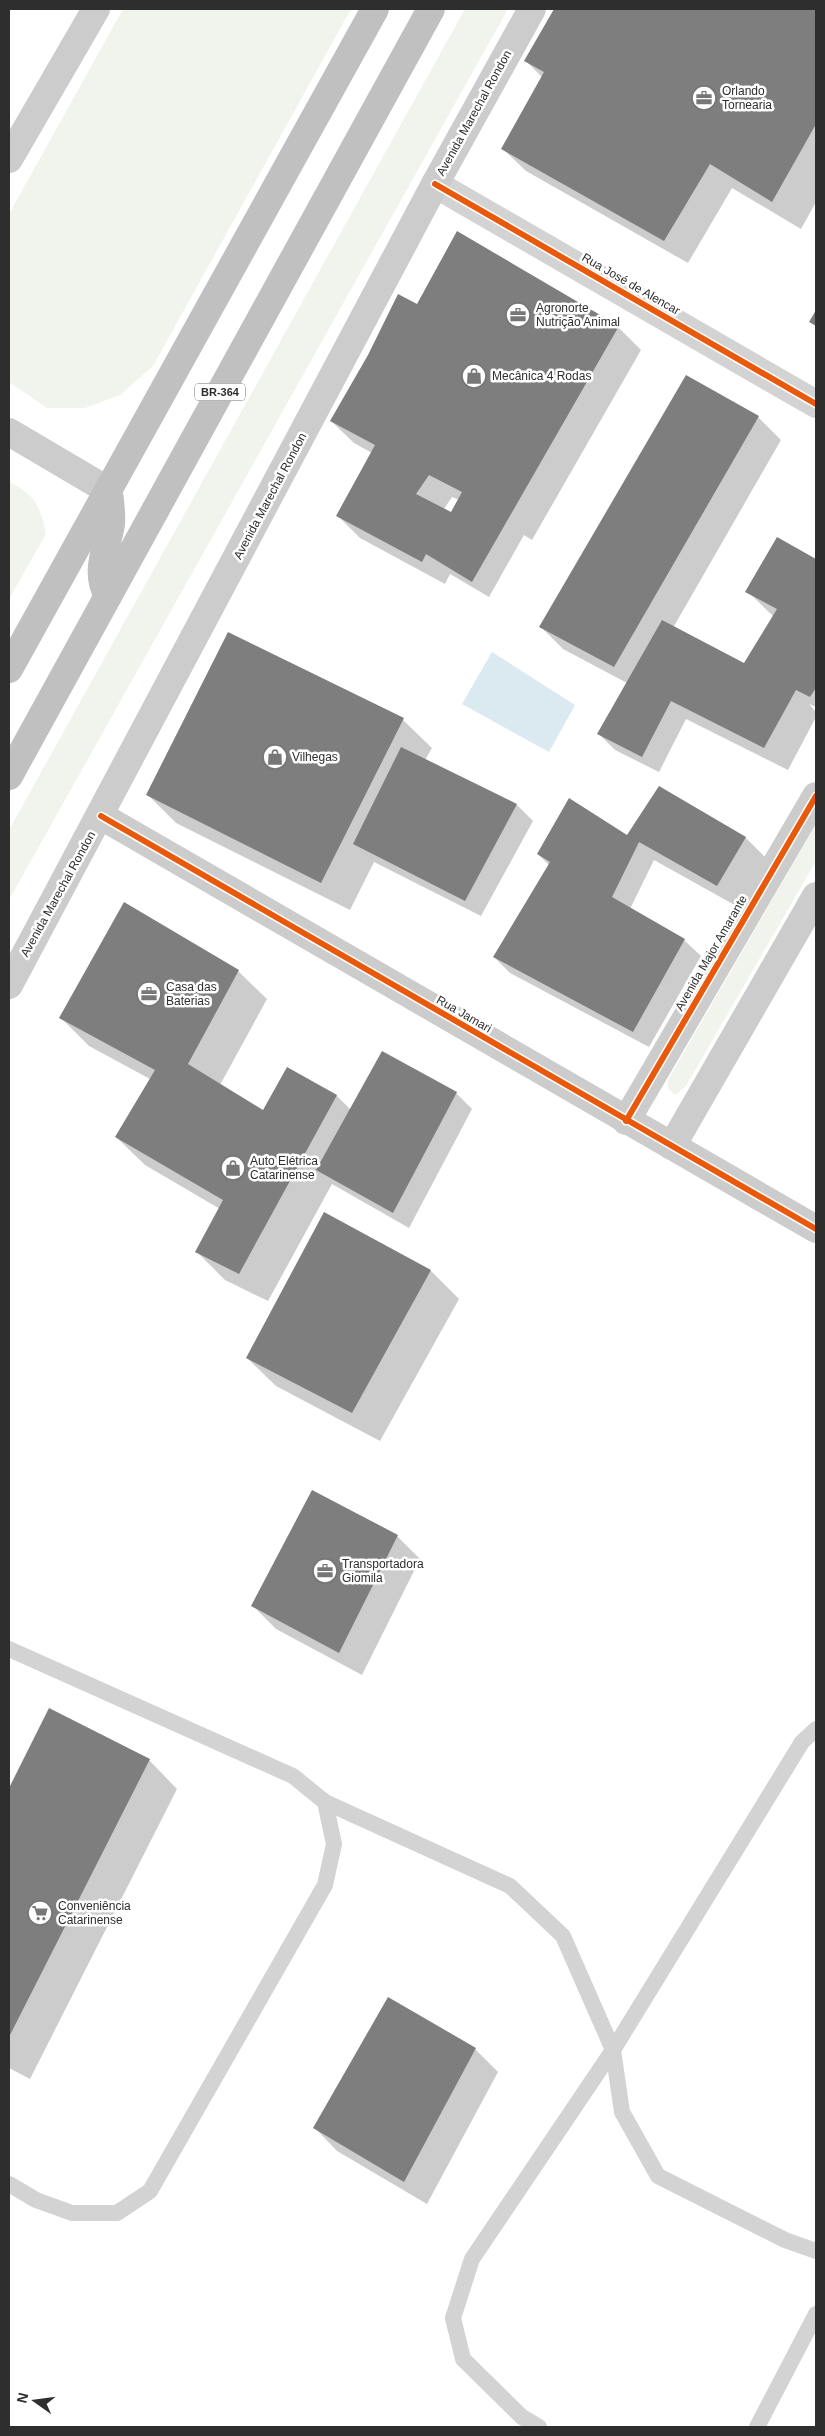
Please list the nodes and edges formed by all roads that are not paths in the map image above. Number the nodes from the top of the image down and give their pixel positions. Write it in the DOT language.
graph roads {
  1 [pos="96,9"];
  2 [pos="375,9"];
  3 [pos="431,9"];
  4 [pos="532,9"];
  5 [pos="9,159"];
  6 [pos="435,184"];
  7 [pos="816,404"];
  8 [pos="9,432"];
  9 [pos="109,491"];
  10 [pos="108,596"];
  11 [pos="9,669"];
  12 [pos="9,776"];
  13 [pos="816,796"];
  14 [pos="100,816"];
  15 [pos="816,896"];
  16 [pos="9,985"];
  17 [pos="626,1121"];
  18 [pos="672,1146"];
  19 [pos="816,1229"];
  20 [pos="9,1649"];
  21 [pos="816,1729"];
  22 [pos="325,1802"];
  23 [pos="612,2050"];
  24 [pos="9,2184"];
  25 [pos="816,2251"];
  26 [pos="816,2314"];
  27 [pos="539,2427"];
  28 [pos="758,2427"];
  1 -- 5 [label="street"];
  2 -- 9 [label="highway"];
  3 -- 10 [label="highway, BR-364"];
  4 -- 6 [label="street, Avenida Marechal Rondon"];
  6 -- 7 [label="street, Rua José de Alencar"];
  6 -- 14 [label="street, Avenida Marechal Rondon"];
  8 -- 9 [label="street"];
  9 -- 10 [label="highway"];
  9 -- 11 [label="highway"];
  10 -- 12 [label="highway, BR-364"];
  13 -- 17 [label="street, Avenida Major Amarante"];
  14 -- 16 [label="street, Avenida Marechal Rondon"];
  14 -- 17 [label="street, Rua Jamari"];
  15 -- 18 [label="street"];
  17 -- 18 [label="street, Rua Jamari"];
  18 -- 19 [label="street, Rua Jamari"];
  20 -- 22 [label="lane"];
  21 -- 23 [label="lane"];
  22 -- 23 [label="lane"];
  22 -- 24 [label="lane"];
  23 -- 25 [label="lane"];
  23 -- 27 [label="lane"];
  26 -- 28 [label="lane"];
}
